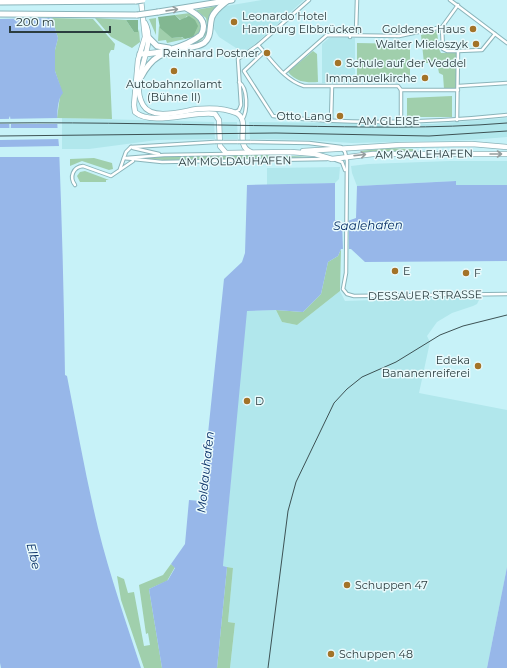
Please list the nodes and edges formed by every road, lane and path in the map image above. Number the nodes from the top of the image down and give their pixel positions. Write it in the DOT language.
graph roads {
  1 [pos="140,0"];
  2 [pos="309,0"];
  3 [pos="357,0"];
  4 [pos="450,0"];
  5 [pos="229,1"];
  6 [pos="0,2"];
  7 [pos="458,5"];
  8 [pos="186,8"];
  9 [pos="0,14"];
  10 [pos="143,19"];
  11 [pos="442,27"];
  12 [pos="495,34"];
  13 [pos="350,37"];
  14 [pos="149,38"];
  15 [pos="507,43"];
  16 [pos="258,45"];
  17 [pos="172,48"];
  18 [pos="458,51"];
  19 [pos="264,52"];
  20 [pos="142,53"];
  21 [pos="155,57"];
  22 [pos="284,73"];
  23 [pos="140,76"];
  24 [pos="239,82"];
  25 [pos="507,83"];
  26 [pos="332,86"];
  27 [pos="458,86"];
  28 [pos="400,90"];
  29 [pos="458,90"];
  30 [pos="233,112"];
  31 [pos="507,115"];
  32 [pos="219,118"];
  33 [pos="242,120"];
  34 [pos="457,120"];
  35 [pos="331,121"];
  36 [pos="400,121"];
  37 [pos="219,143"];
  38 [pos="240,143"];
  39 [pos="400,145"];
  40 [pos="340,147"];
  41 [pos="507,147"];
  42 [pos="131,148"];
  43 [pos="291,152"];
  44 [pos="254,153"];
  45 [pos="212,154"];
  46 [pos="230,154"];
  47 [pos="507,154"];
  48 [pos="164,155"];
  49 [pos="345,155"];
  50 [pos="124,158"];
  51 [pos="332,159"];
  52 [pos="135,160"];
  53 [pos="344,165"];
  54 [pos="120,169"];
  55 [pos="346,171"];
  56 [pos="75,185"];
  57 [pos="507,294"];
  1 -- 6 [label="highway"];
  1 -- 10 [label="main road"];
  2 -- 16 [label="street"];
  3 -- 13 [label="street"];
  4 -- 7 [label="street"];
  5 -- 8 [label="highway"];
  5 -- 21 [label="highway"];
  7 -- 11 [label="street"];
  7 -- 12 [label="street"];
  9 -- 8 [label="highway, one-way, bridge"];
  8 -- 17 [label="highway"];
  10 -- 14 [label="main road"];
  10 -- 20 [label="main road"];
  11 -- 13 [label="street"];
  11 -- 18 [label="street"];
  12 -- 15 [label="street"];
  12 -- 18 [label="street"];
  13 -- 22 [label="street"];
  14 -- 17 [label="highway"];
  14 -- 20 [label="main road"];
  16 -- 19 [label="street"];
  16 -- 24 [label="street"];
  17 -- 20 [label="highway"];
  18 -- 27 [label="street"];
  19 -- 22 [label="street"];
  19 -- 35 [label="street, AM GLEISE"];
  20 -- 21 [label="highway"];
  20 -- 23 [label="main road"];
  20 -- 32 [label="main road"];
  21 -- 23 [label="highway"];
  22 -- 26 [label="street"];
  23 -- 30 [label="main road"];
  24 -- 30 [label="street"];
  24 -- 33 [label="street"];
  25 -- 27 [label="street"];
  26 -- 28 [label="street"];
  26 -- 35 [label="street"];
  27 -- 29 [label="street"];
  28 -- 29 [label="street"];
  28 -- 36 [label="street"];
  29 -- 34 [label="street"];
  30 -- 32 [label="main road"];
  30 -- 33 [label="main road"];
  31 -- 34 [label="street, AM GLEISE"];
  32 -- 37 [label="main road"];
  33 -- 38 [label="main road"];
  34 -- 36 [label="street, AM GLEISE"];
  35 -- 36 [label="street, AM GLEISE"];
  37 -- 38 [label="street, AM MOLDAUHAFEN"];
  37 -- 42 [label="street, AM MOLDAUHAFEN"];
  37 -- 45 [label="street"];
  37 -- 46 [label="main road"];
  38 -- 40 [label="street, AM MOLDAUHAFEN, bridge"];
  38 -- 44 [label="main road"];
  38 -- 46 [label="street"];
  39 -- 40 [label="main road, AM SAALEHAFEN"];
  39 -- 41 [label="main road, AM SAALEHAFEN"];
  39 -- 49 [label="street, AM SAALEHAFEN"];
  40 -- 43 [label="main road, AM SAALEHAFEN"];
  40 -- 49 [label="street"];
  42 -- 48 [label="street"];
  42 -- 50 [label="street"];
  43 -- 44 [label="main road"];
  43 -- 51 [label="main road"];
  44 -- 46 [label="main road"];
  45 -- 46 [label="street"];
  45 -- 48 [label="street"];
  49 -- 47 [label="main road, AM SAALEHAFEN, one-way"];
  48 -- 50 [label="street"];
  49 -- 51 [label="main road, AM MOLDAUHAFEN"];
  49 -- 53 [label="street"];
  49 -- 55 [label="street"];
  50 -- 52 [label="street, AM MOLDAUHAFEN"];
  50 -- 54 [label="street"];
  51 -- 52 [label="street, AM MOLDAUHAFEN"];
  51 -- 53 [label="street"];
  52 -- 54 [label="street"];
  53 -- 55 [label="street"];
  54 -- 56 [label="street"];
  55 -- 57 [label="street, DESSAUER STRASSE"];
}
